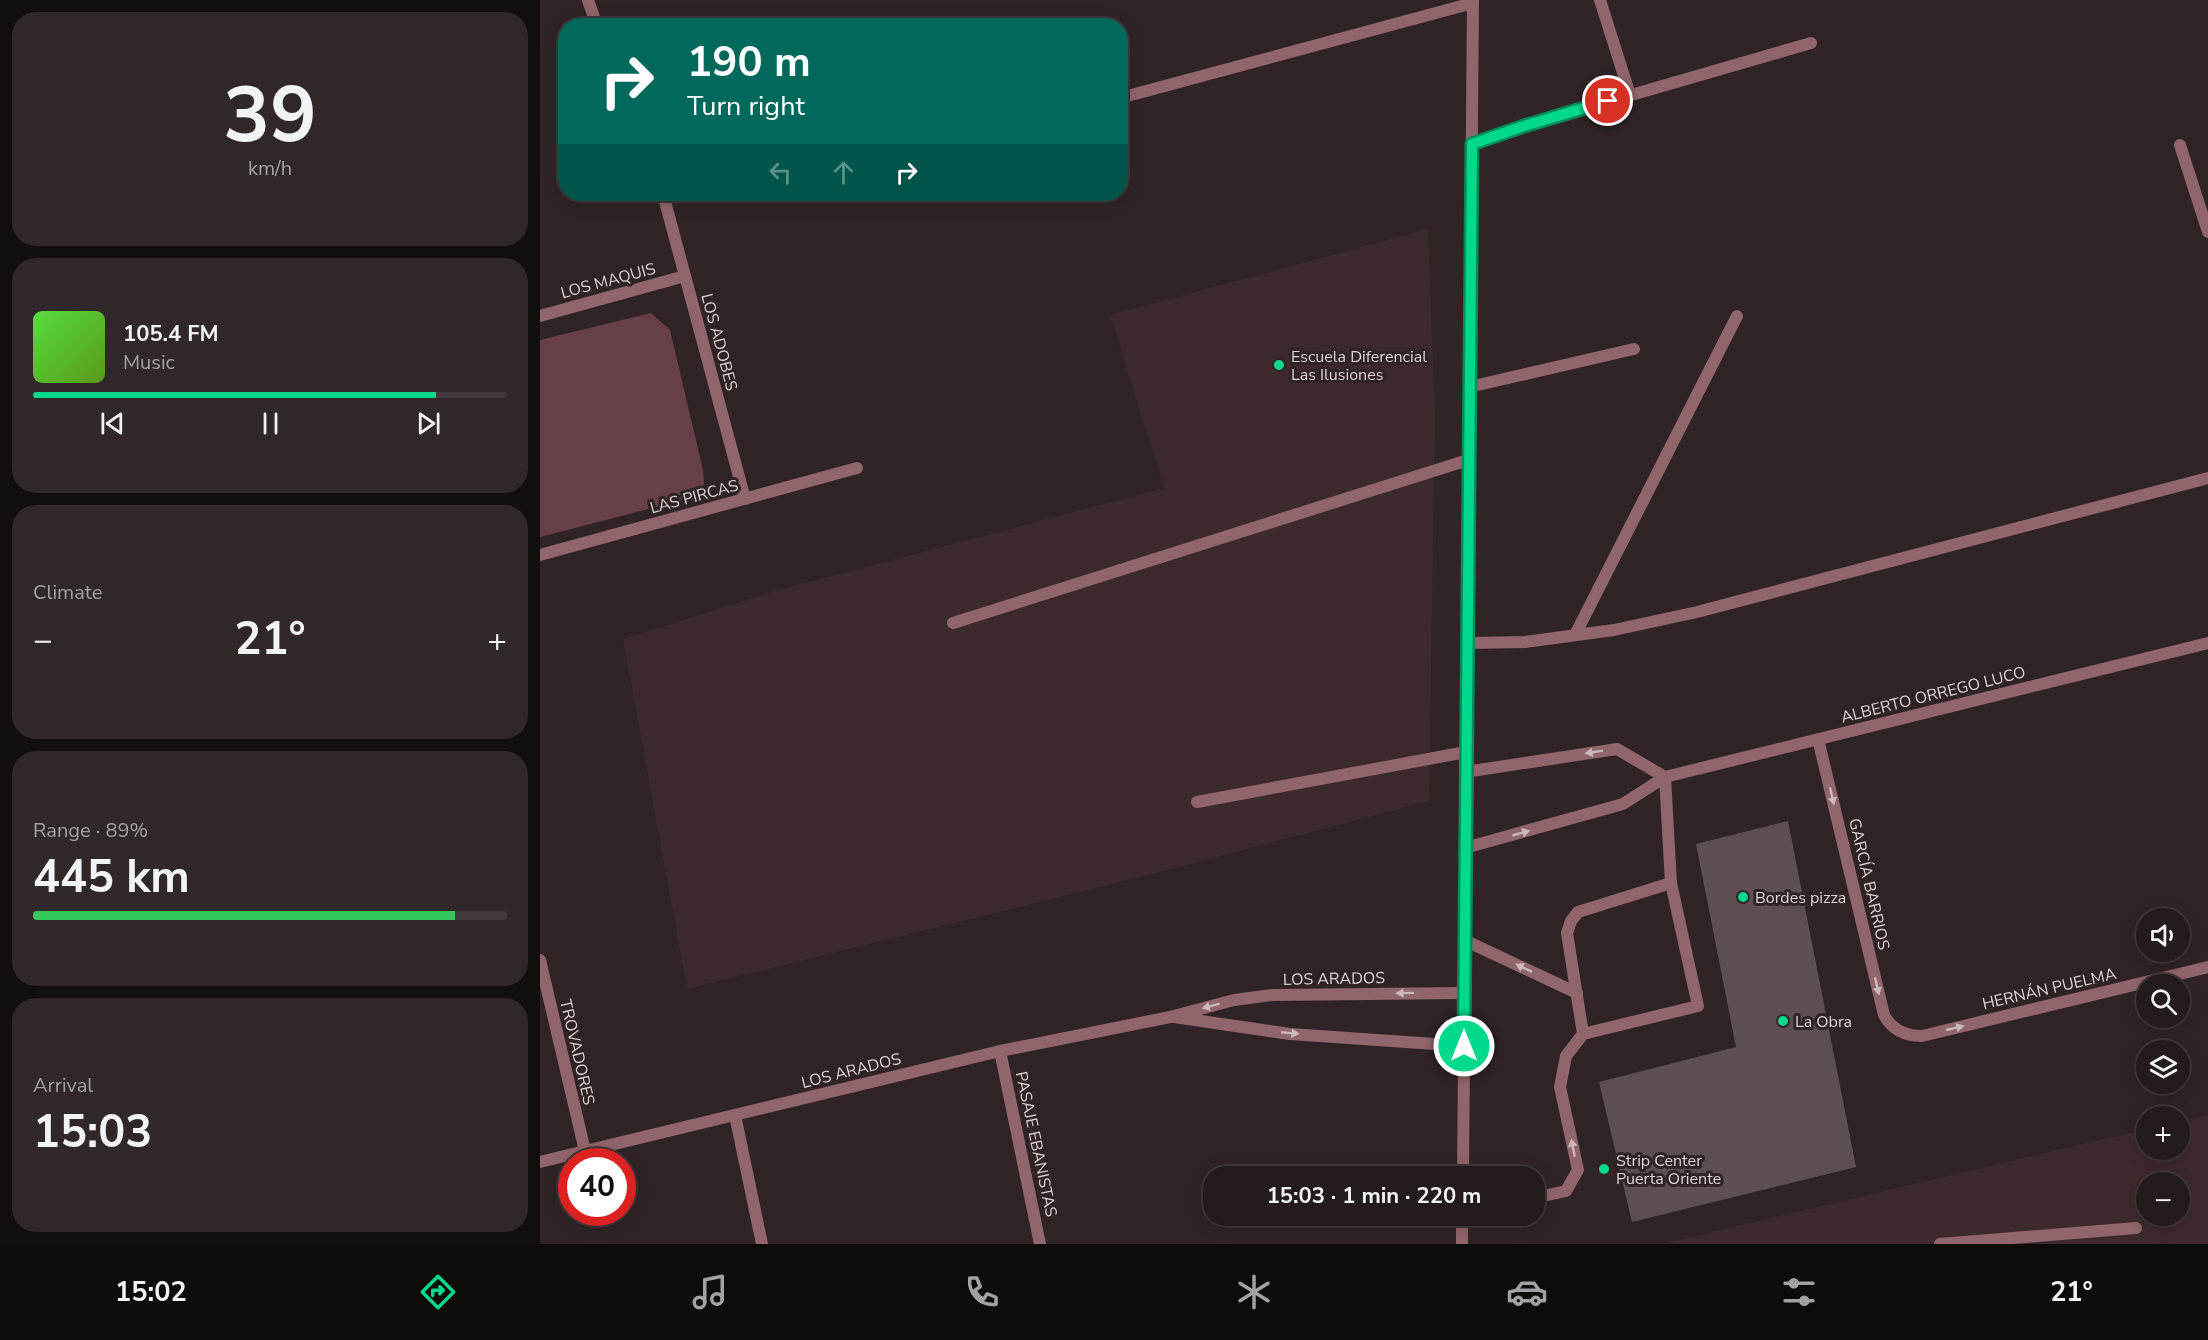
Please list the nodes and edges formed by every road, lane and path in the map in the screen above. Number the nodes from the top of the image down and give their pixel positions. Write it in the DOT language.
graph roads {
  1 [pos="588,0"];
  2 [pos="1600,0"];
  3 [pos="1473,1"];
  4 [pos="594,18"];
  5 [pos="1811,43"];
  6 [pos="1630,95"];
  7 [pos="1128,96"];
  8 [pos="1472,144"];
  9 [pos="2180,145"];
  10 [pos="665,201"];
  11 [pos="2208,232"];
  12 [pos="685,276"];
  13 [pos="540,316"];
  14 [pos="1737,316"];
  15 [pos="1634,349"];
  16 [pos="1469,387"];
  17 [pos="1468,460"];
  18 [pos="857,468"];
  19 [pos="2208,478"];
  20 [pos="745,499"];
  21 [pos="540,555"];
  22 [pos="953,622"];
  23 [pos="1575,635"];
  24 [pos="1467,643"];
  25 [pos="2208,643"];
  26 [pos="1818,739"];
  27 [pos="1466,752"];
  28 [pos="1465,772"];
  29 [pos="1665,777"];
  30 [pos="1197,801"];
  31 [pos="1465,848"];
  32 [pos="1671,883"];
  33 [pos="1464,940"];
  34 [pos="540,960"];
  35 [pos="2208,967"];
  36 [pos="1464,993"];
  37 [pos="1576,993"];
  38 [pos="1170,1017"];
  39 [pos="1899,1031"];
  40 [pos="1582,1034"];
  41 [pos="1464,1046"];
  42 [pos="1000,1051"];
  43 [pos="735,1115"];
  44 [pos="584,1148"];
  45 [pos="598,1148"];
  46 [pos="558,1158"];
  47 [pos="540,1162"];
  48 [pos="1463,1166"];
  49 [pos="1545,1196"];
  50 [pos="1462,1226"];
  51 [pos="2136,1228"];
  52 [pos="762,1244"];
  53 [pos="1040,1244"];
  54 [pos="1462,1244"];
  55 [pos="1940,1244"];
  1 -- 4 [label="street"];
  2 -- 6 [label="street"];
  3 -- 7 [label="street"];
  3 -- 8 [label="street"];
  5 -- 6 [label="street"];
  6 -- 8 [label="street"];
  8 -- 16 [label="street"];
  9 -- 11 [label="street"];
  10 -- 12 [label="street, LOS ADOBES"];
  12 -- 13 [label="street, LOS MAQUIS"];
  12 -- 20 [label="street, LOS ADOBES"];
  14 -- 23 [label="street"];
  15 -- 16 [label="street"];
  16 -- 17 [label="street"];
  17 -- 22 [label="street"];
  17 -- 24 [label="street"];
  18 -- 20 [label="street, LAS PIRCAS"];
  19 -- 23 [label="street"];
  20 -- 21 [label="street, LAS PIRCAS"];
  23 -- 24 [label="street"];
  24 -- 27 [label="street"];
  25 -- 26 [label="street, ALBERTO ORREGO LUCO"];
  26 -- 29 [label="street, ALBERTO ORREGO LUCO"];
  26 -- 39 [label="street, GARCÍA BARRIOS, one-way"];
  27 -- 28 [label="street"];
  27 -- 30 [label="street"];
  29 -- 28 [label="street, one-way"];
  28 -- 31 [label="street"];
  31 -- 29 [label="street, ALBERTO ORREGO LUCO, one-way"];
  29 -- 32 [label="street"];
  31 -- 33 [label="street"];
  32 -- 37 [label="street"];
  32 -- 40 [label="street"];
  33 -- 36 [label="street"];
  37 -- 33 [label="street, one-way"];
  34 -- 44 [label="street, TROVADORES"];
  39 -- 35 [label="street, HERNÁN PUELMA, one-way"];
  36 -- 38 [label="street, LOS ARADOS, one-way"];
  36 -- 41 [label="street"];
  37 -- 40 [label="street"];
  38 -- 41 [label="street, LOS ARADOS, one-way"];
  38 -- 42 [label="street, LOS ARADOS"];
  49 -- 40 [label="street, one-way"];
  41 -- 48 [label="street"];
  42 -- 43 [label="street, LOS ARADOS"];
  42 -- 53 [label="street, PASAJE EBANISTAS"];
  43 -- 45 [label="street, LOS ARADOS"];
  43 -- 52 [label="street"];
  46 -- 47 [label="street, LOS ARADOS"];
  50 -- 54 [label="street"];
  51 -- 55 [label="street"];
}
